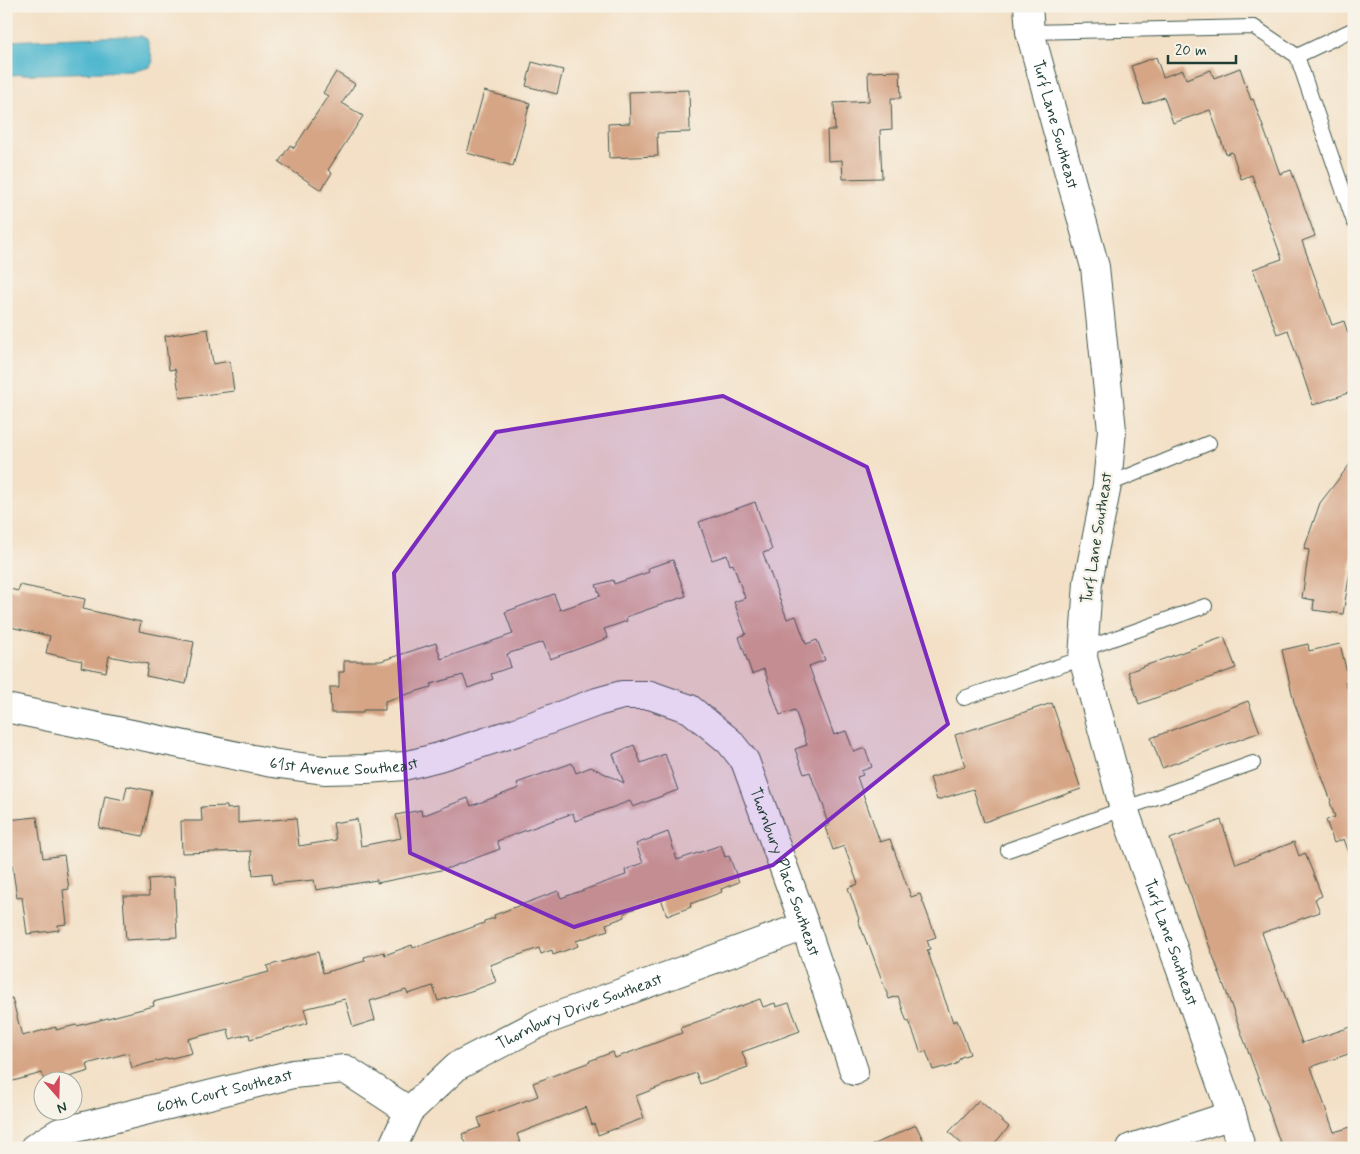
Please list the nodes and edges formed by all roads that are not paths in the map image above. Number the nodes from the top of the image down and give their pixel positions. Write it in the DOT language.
graph roads {
  1 [pos="1029,19"];
  2 [pos="1354,29"];
  3 [pos="1297,56"];
  4 [pos="1354,222"];
  5 [pos="1209,443"];
  6 [pos="1107,484"];
  7 [pos="1205,606"];
  8 [pos="1083,653"];
  9 [pos="964,698"];
  10 [pos="674,703"];
  11 [pos="6,708"];
  12 [pos="1253,764"];
  13 [pos="1124,809"];
  14 [pos="1008,850"];
  15 [pos="805,926"];
  16 [pos="854,1071"];
  17 [pos="409,1111"];
  18 [pos="1232,1115"];
  19 [pos="34,1148"];
  20 [pos="392,1148"];
  21 [pos="1131,1148"];
  22 [pos="1241,1148"];
  1 -- 3 [label="lane"];
  1 -- 6 [label="street, Turf Lane Southeast"];
  2 -- 3 [label="lane"];
  3 -- 4 [label="lane"];
  5 -- 6 [label="lane"];
  6 -- 8 [label="street, Turf Lane Southeast"];
  7 -- 8 [label="lane"];
  8 -- 9 [label="lane"];
  8 -- 13 [label="street, Turf Lane Southeast"];
  10 -- 11 [label="street, 61st Avenue Southeast"];
  10 -- 15 [label="street, Thornbury Place Southeast"];
  12 -- 13 [label="lane"];
  13 -- 14 [label="lane"];
  13 -- 18 [label="street, Turf Lane Southeast"];
  15 -- 16 [label="street, Thornbury Place Southeast"];
  15 -- 17 [label="street, Thornbury Drive Southeast"];
  17 -- 19 [label="street, 60th Court Southeast"];
  17 -- 20 [label="street, Thornbury Drive Southeast"];
  18 -- 21 [label="street"];
  18 -- 22 [label="street, Turf Lane Southeast"];
}
